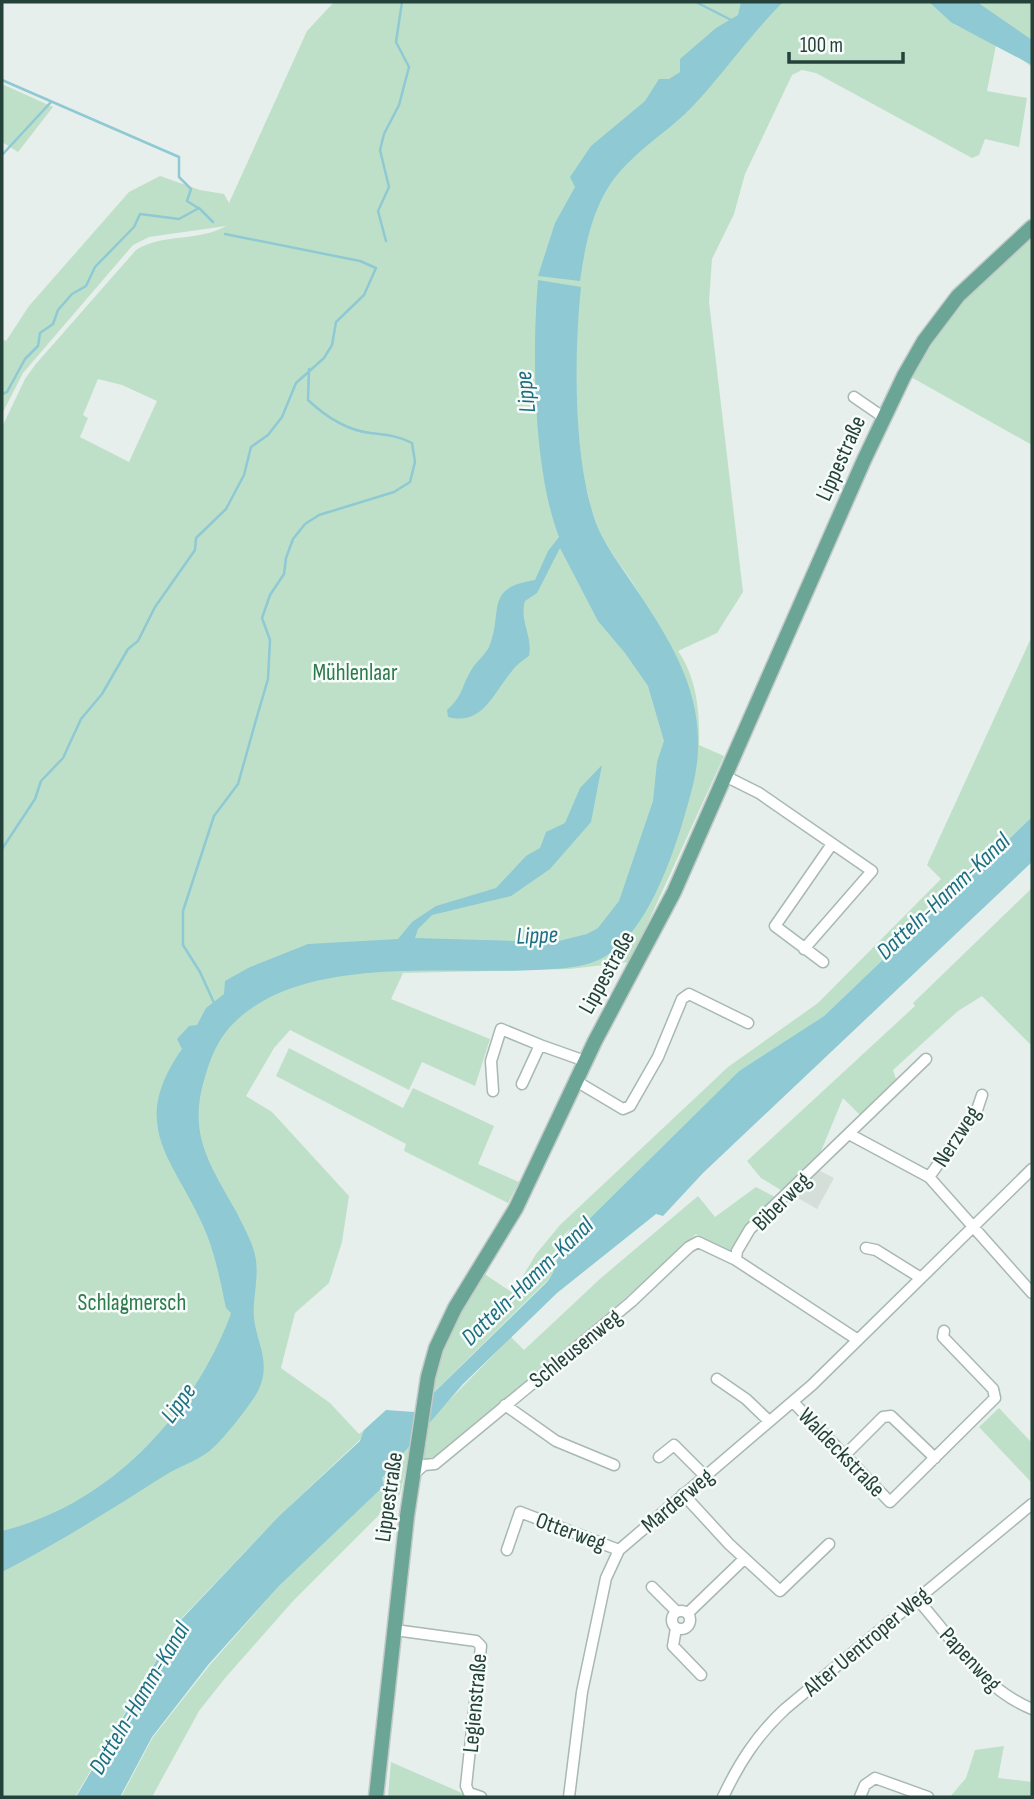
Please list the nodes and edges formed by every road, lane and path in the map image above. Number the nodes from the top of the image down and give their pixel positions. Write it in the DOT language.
graph roads {
  1 [pos="1032,227"];
  2 [pos="854,397"];
  3 [pos="883,417"];
  4 [pos="725,776"];
  5 [pos="832,844"];
  6 [pos="804,948"];
  7 [pos="823,962"];
  8 [pos="748,1023"];
  9 [pos="540,1045"];
  10 [pos="926,1059"];
  11 [pos="585,1061"];
  12 [pos="576,1082"];
  13 [pos="522,1084"];
  14 [pos="493,1091"];
  15 [pos="982,1095"];
  16 [pos="849,1134"];
  17 [pos="1032,1169"];
  18 [pos="929,1177"];
  19 [pos="973,1228"];
  20 [pos="866,1248"];
  21 [pos="736,1260"];
  22 [pos="921,1278"];
  23 [pos="1032,1293"];
  24 [pos="944,1331"];
  25 [pos="858,1340"];
  26 [pos="718,1379"];
  27 [pos="793,1402"];
  28 [pos="505,1405"];
  29 [pos="769,1421"];
  30 [pos="845,1455"];
  31 [pos="659,1457"];
  32 [pos="935,1458"];
  33 [pos="614,1465"];
  34 [pos="415,1473"];
  35 [pos="705,1476"];
  36 [pos="683,1493"];
  37 [pos="1032,1504"];
  38 [pos="829,1544"];
  39 [pos="507,1550"];
  40 [pos="619,1550"];
  41 [pos="744,1559"];
  42 [pos="652,1587"];
  43 [pos="917,1599"];
  44 [pos="676,1612"];
  45 [pos="688,1613"];
  46 [pos="676,1628"];
  47 [pos="395,1630"];
  48 [pos="701,1675"];
  49 [pos="1032,1709"];
  50 [pos="376,1797"];
  51 [pos="481,1797"];
  52 [pos="569,1797"];
  53 [pos="723,1797"];
  54 [pos="860,1797"];
  55 [pos="928,1797"];
  1 -- 3 [label="main road, Lippestraße"];
  2 -- 3 [label="street"];
  3 -- 4 [label="main road, Lippestraße"];
  4 -- 5 [label="street"];
  4 -- 11 [label="main road, Lippestraße"];
  5 -- 6 [label="street"];
  5 -- 6 [label="street"];
  6 -- 7 [label="street"];
  8 -- 12 [label="street"];
  9 -- 11 [label="street"];
  9 -- 13 [label="street"];
  9 -- 14 [label="street"];
  10 -- 16 [label="street, Biberweg"];
  11 -- 12 [label="main road, Lippestraße"];
  12 -- 34 [label="main road, Lippestraße"];
  15 -- 18 [label="street, Nerzweg"];
  16 -- 18 [label="street"];
  16 -- 21 [label="street, Biberweg"];
  17 -- 19 [label="street, Marderweg"];
  18 -- 19 [label="street"];
  19 -- 22 [label="street, Marderweg"];
  19 -- 23 [label="street"];
  20 -- 22 [label="street"];
  21 -- 25 [label="street"];
  21 -- 28 [label="street, Schleusenweg"];
  22 -- 25 [label="street, Marderweg"];
  24 -- 32 [label="street"];
  25 -- 27 [label="street, Marderweg"];
  26 -- 29 [label="street"];
  27 -- 29 [label="street, Marderweg"];
  27 -- 30 [label="street, Waldeckstraße"];
  28 -- 33 [label="street"];
  28 -- 34 [label="street, Schleusenweg"];
  29 -- 35 [label="street, Marderweg"];
  30 -- 32 [label="street"];
  30 -- 32 [label="street, Waldeckstraße"];
  31 -- 35 [label="street"];
  34 -- 47 [label="main road, Lippestraße"];
  35 -- 36 [label="street, Marderweg"];
  36 -- 40 [label="street, Marderweg"];
  36 -- 41 [label="street"];
  37 -- 43 [label="street, Alter Uentroper Weg"];
  38 -- 41 [label="street"];
  39 -- 40 [label="street, Otterweg"];
  40 -- 52 [label="street, Marderweg"];
  41 -- 45 [label="street"];
  42 -- 44 [label="street"];
  43 -- 49 [label="street, Papenweg"];
  43 -- 53 [label="street, Alter Uentroper Weg"];
  44 -- 45 [label="street"];
  44 -- 46 [label="street"];
  45 -- 46 [label="street"];
  46 -- 48 [label="street"];
  47 -- 50 [label="main road, Lippestraße"];
  47 -- 51 [label="street, Legienstraße"];
  54 -- 55 [label="street"];
}
